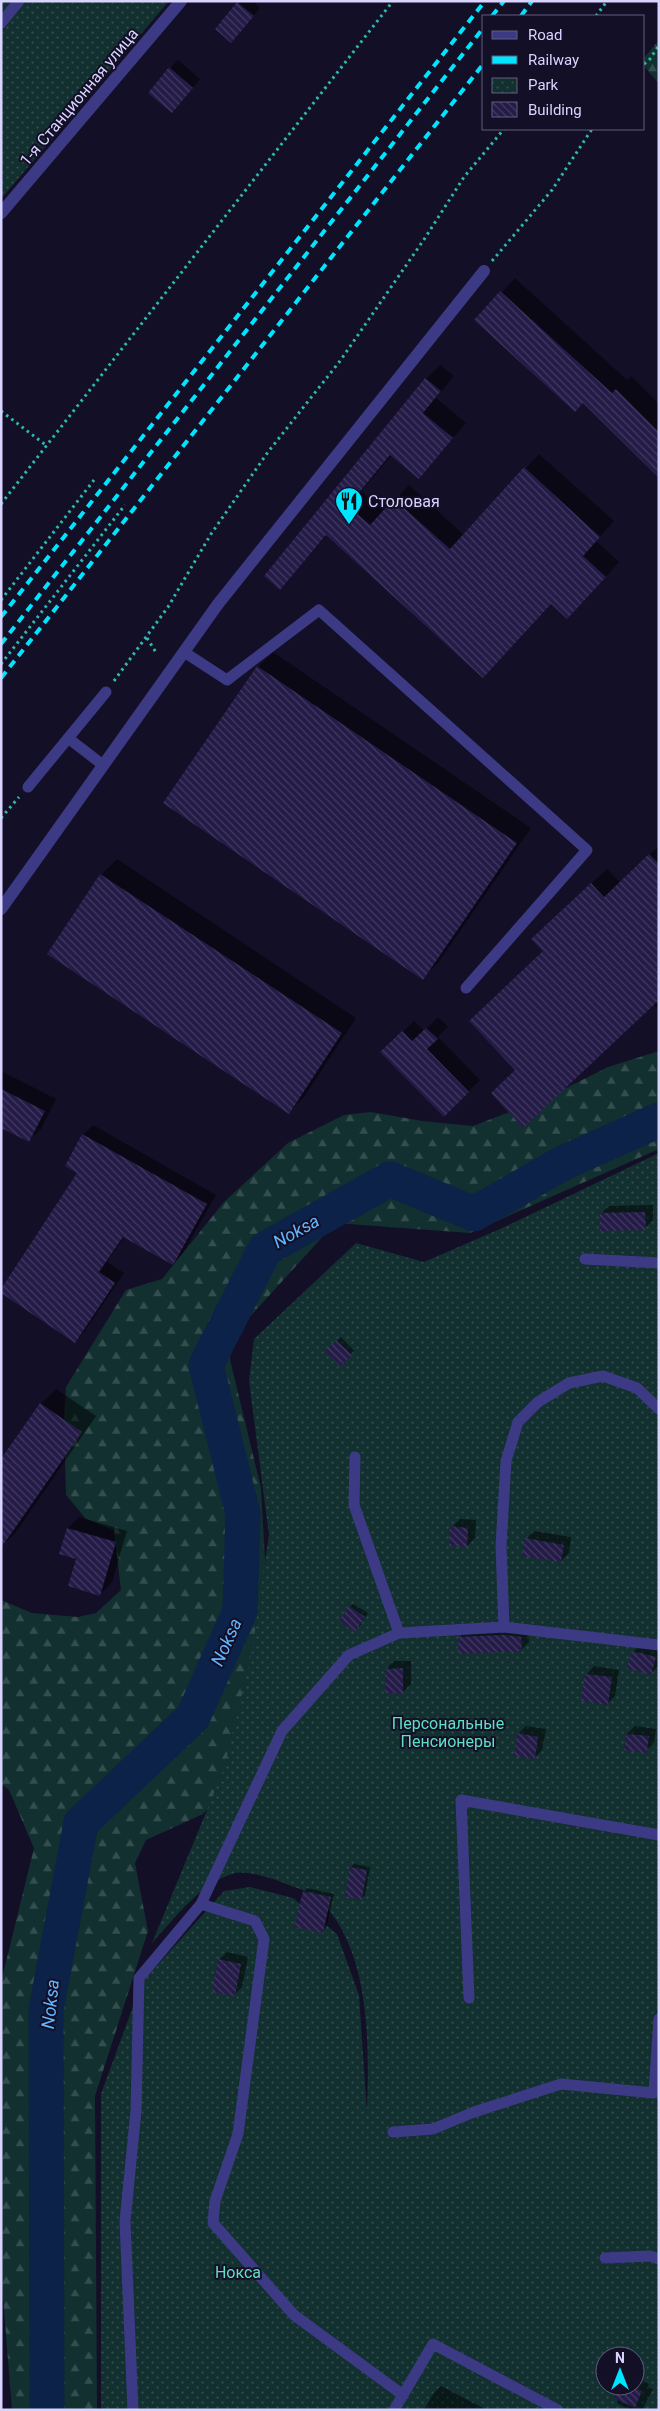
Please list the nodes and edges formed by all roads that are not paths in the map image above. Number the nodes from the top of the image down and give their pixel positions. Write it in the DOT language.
graph roads {
  1 [pos="19,1"];
  2 [pos="182,1"];
  3 [pos="1,23"];
  4 [pos="1,213"];
  5 [pos="484,270"];
  6 [pos="184,652"];
  7 [pos="106,692"];
  8 [pos="68,738"];
  9 [pos="103,765"];
  10 [pos="28,787"];
  11 [pos="1,909"];
  12 [pos="466,988"];
  13 [pos="584,1259"];
  14 [pos="659,1263"];
  15 [pos="659,1409"];
  16 [pos="355,1457"];
  17 [pos="504,1627"];
  18 [pos="399,1633"];
  19 [pos="659,1646"];
  20 [pos="659,1835"];
  21 [pos="200,1904"];
  22 [pos="469,1998"];
  23 [pos="659,2019"];
  24 [pos="393,2132"];
  25 [pos="605,2258"];
  26 [pos="659,2259"];
  27 [pos="403,2395"];
  28 [pos="133,2410"];
  29 [pos="394,2410"];
  30 [pos="558,2410"];
  1 -- 3 [label="lane"];
  2 -- 4 [label="street, 1-я Станционная улица"];
  5 -- 6 [label="street"];
  6 -- 9 [label="street"];
  6 -- 12 [label="lane"];
  7 -- 8 [label="lane"];
  8 -- 9 [label="lane"];
  8 -- 10 [label="lane"];
  9 -- 11 [label="street"];
  13 -- 14 [label="lane"];
  15 -- 17 [label="lane"];
  16 -- 18 [label="lane"];
  17 -- 18 [label="lane"];
  17 -- 19 [label="lane"];
  18 -- 21 [label="lane"];
  20 -- 22 [label="lane"];
  21 -- 27 [label="lane"];
  21 -- 28 [label="lane"];
  23 -- 24 [label="lane"];
  25 -- 26 [label="lane"];
  27 -- 29 [label="lane"];
  27 -- 30 [label="lane"];
}
